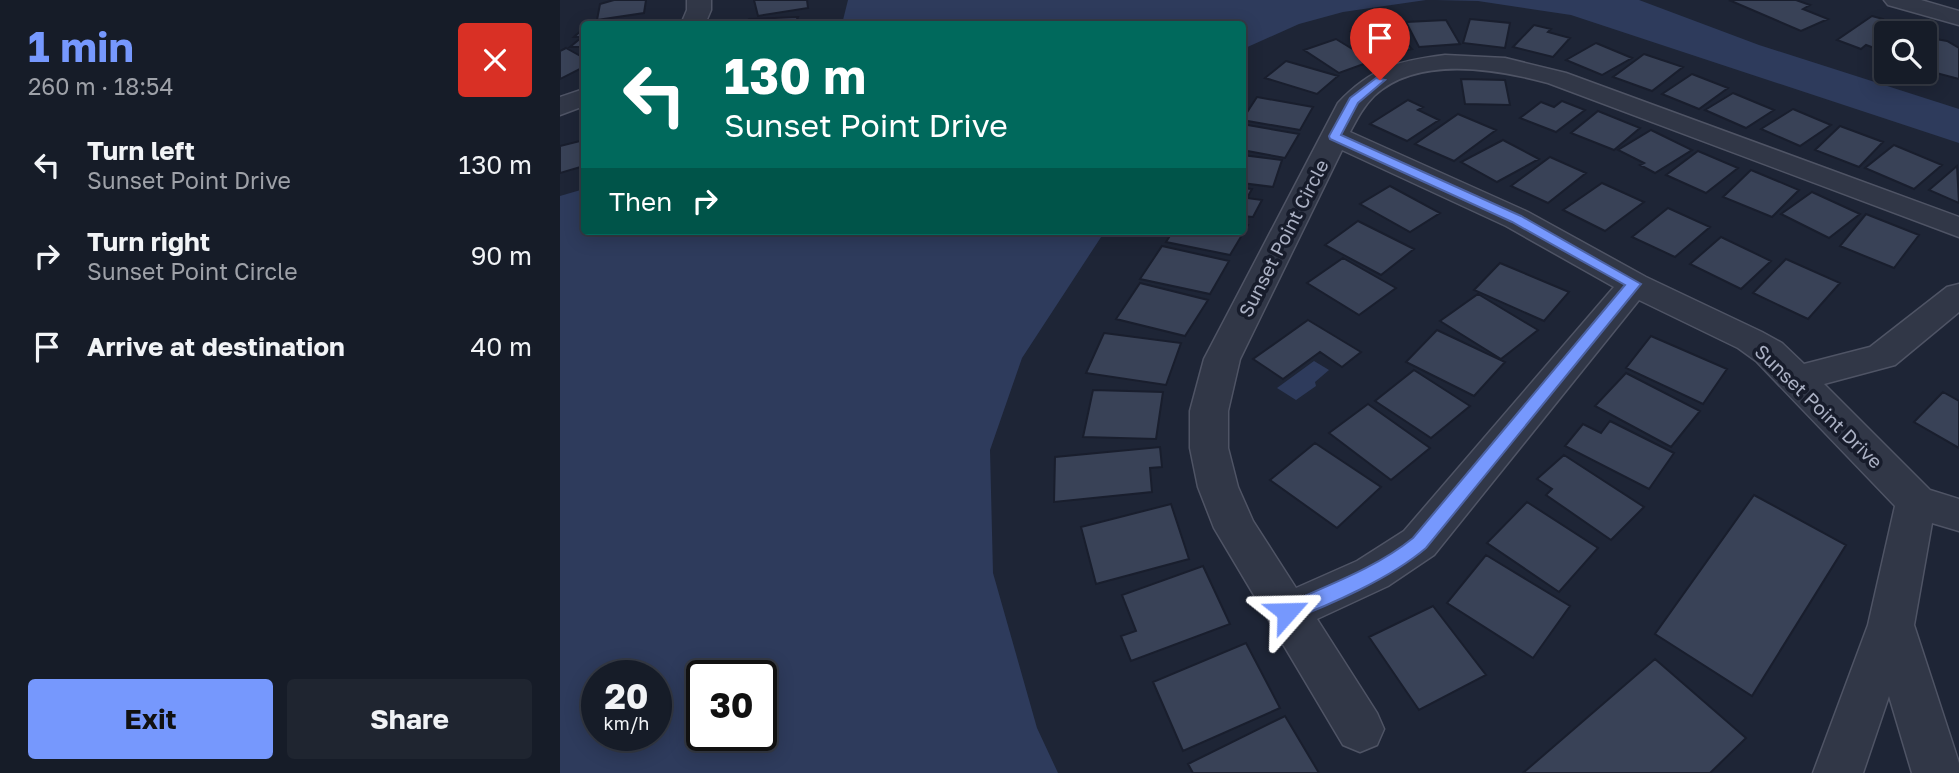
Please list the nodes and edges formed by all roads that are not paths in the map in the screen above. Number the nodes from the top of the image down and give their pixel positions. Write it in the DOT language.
graph roads {
  1 [pos="699,0"];
  2 [pos="1896,0"];
  3 [pos="1959,18"];
  4 [pos="694,21"];
  5 [pos="581,98"];
  6 [pos="560,107"];
  7 [pos="1335,136"];
  8 [pos="1959,228"];
  9 [pos="1634,284"];
  10 [pos="1959,295"];
  11 [pos="1797,379"];
  12 [pos="1916,502"];
  13 [pos="1959,515"];
  14 [pos="1287,612"];
  15 [pos="1891,625"];
  16 [pos="1360,729"];
  17 [pos="1838,773"];
  18 [pos="1937,773"];
  1 -- 4 [label="street"];
  2 -- 3 [label="street"];
  5 -- 6 [label="street"];
  7 -- 8 [label="street, Sunset Point Circle"];
  7 -- 9 [label="street, Sunset Point Drive"];
  7 -- 14 [label="street, Sunset Point Circle"];
  9 -- 11 [label="street, Sunset Point Drive"];
  9 -- 14 [label="street"];
  10 -- 11 [label="street"];
  11 -- 12 [label="street, Sunset Point Drive"];
  12 -- 13 [label="street, Sunset Point Drive"];
  12 -- 15 [label="street"];
  14 -- 16 [label="street, Sunset Point Circle"];
  15 -- 17 [label="street"];
  15 -- 18 [label="street"];
}
